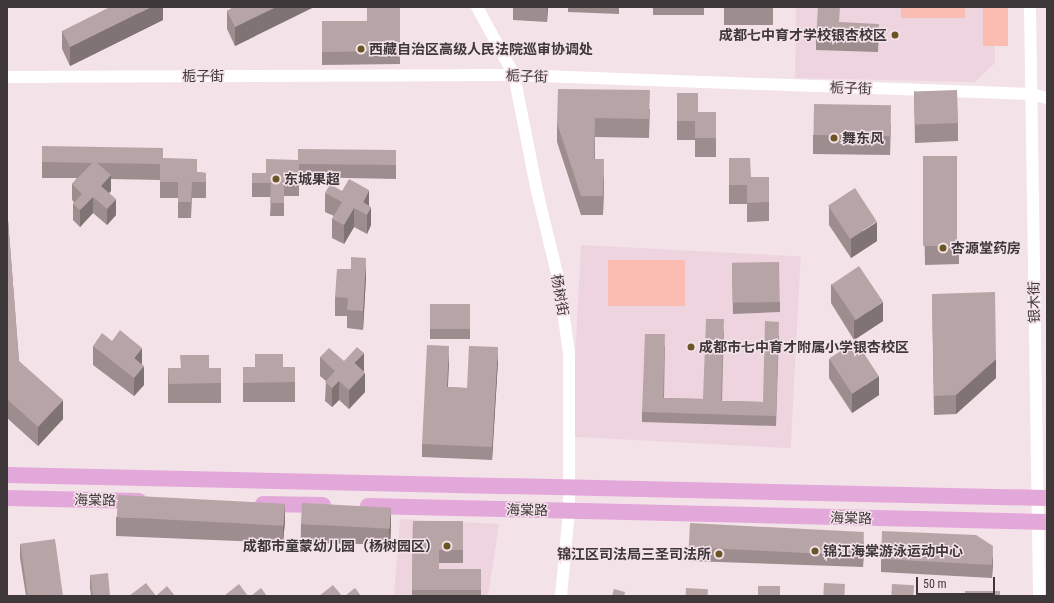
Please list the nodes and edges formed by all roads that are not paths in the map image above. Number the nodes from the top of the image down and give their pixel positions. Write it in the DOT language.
graph roads {
  1 [pos="477,7"];
  2 [pos="1030,7"];
  3 [pos="514,75"];
  4 [pos="7,77"];
  5 [pos="1031,94"];
  6 [pos="1047,98"];
  7 [pos="7,475"];
  8 [pos="569,489"];
  9 [pos="7,498"];
  10 [pos="1042,498"];
  11 [pos="153,501"];
  12 [pos="249,504"];
  13 [pos="337,506"];
  14 [pos="353,506"];
  15 [pos="569,511"];
  16 [pos="1042,522"];
  17 [pos="560,596"];
  18 [pos="1039,596"];
  1 -- 3 [label="street, 杨树街"];
  2 -- 5 [label="street, 银木街"];
  3 -- 4 [label="street, 栀子街"];
  3 -- 5 [label="street, 栀子街"];
  3 -- 8 [label="street, 杨树街"];
  5 -- 6 [label="street, 栀子街"];
  5 -- 10 [label="street, 银木街"];
  7 -- 8 [label="main road, 海棠路"];
  8 -- 10 [label="main road, 海棠路"];
  8 -- 15 [label="street, 杨树街"];
  9 -- 11 [label="main road, 海棠路"];
  10 -- 16 [label="street, 银木街"];
  12 -- 13 [label="main road"];
  14 -- 15 [label="main road, 海棠路"];
  15 -- 16 [label="main road, 海棠路"];
  15 -- 17 [label="street, 杨树街"];
  16 -- 18 [label="street, 银木街"];
}
